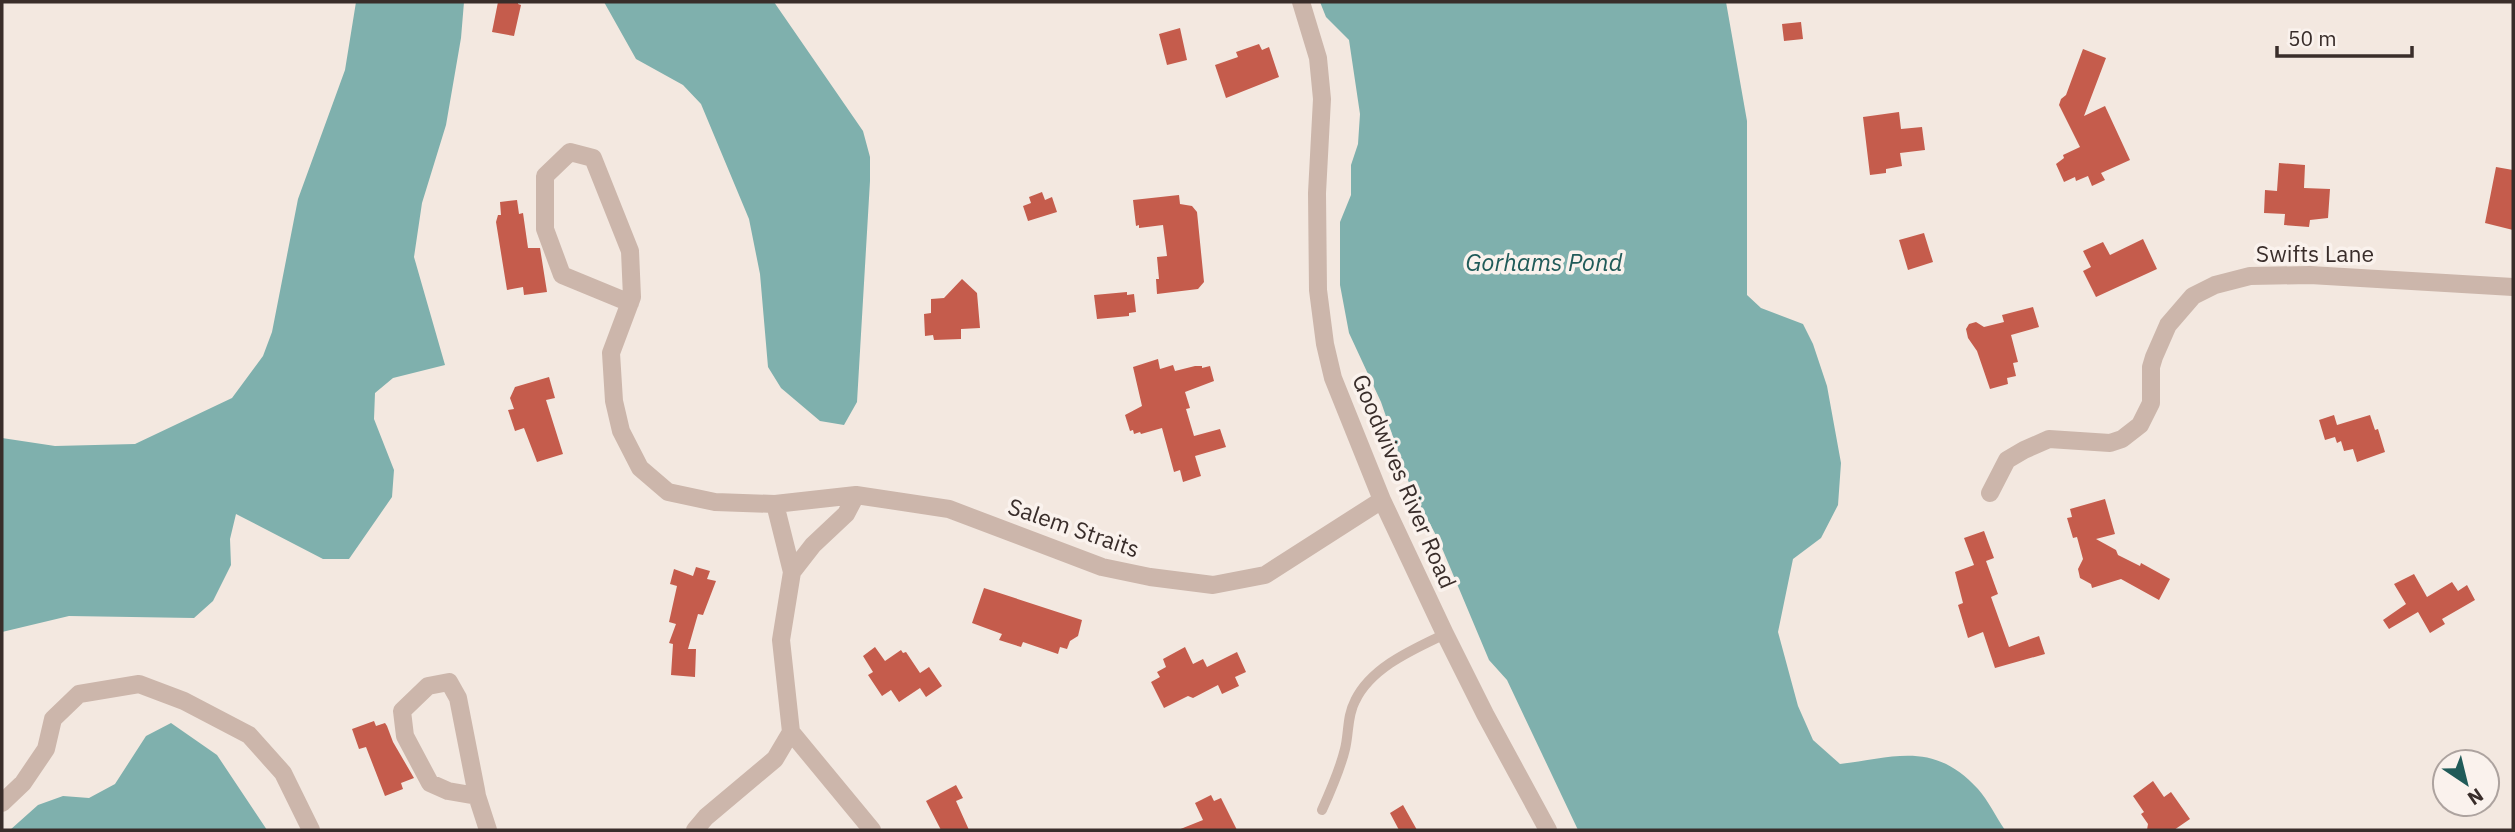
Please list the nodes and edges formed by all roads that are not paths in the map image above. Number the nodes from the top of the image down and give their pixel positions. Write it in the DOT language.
graph roads {
  1 [pos="1301,2"];
  2 [pos="2513,287"];
  3 [pos="630,303"];
  4 [pos="1990,493"];
  5 [pos="856,495"];
  6 [pos="1382,500"];
  7 [pos="775,504"];
  8 [pos="792,572"];
  9 [pos="1445,634"];
  10 [pos="791,732"];
  11 [pos="477,796"];
  12 [pos="2,803"];
  13 [pos="1322,810"];
  14 [pos="311,830"];
  15 [pos="488,830"];
  16 [pos="695,830"];
  17 [pos="872,830"];
  18 [pos="1548,830"];
  1 -- 6 [label="street, Goodwives River Road"];
  2 -- 4 [label="street, Swifts Lane"];
  3 -- 3 [label="street, Salem Straits"];
  3 -- 7 [label="street, Salem Straits"];
  5 -- 6 [label="street, Salem Straits"];
  5 -- 7 [label="street, Salem Straits"];
  5 -- 8 [label="street"];
  6 -- 9 [label="street, Goodwives River Road"];
  7 -- 8 [label="street"];
  8 -- 10 [label="street"];
  9 -- 13 [label="lane"];
  9 -- 18 [label="street, Goodwives River Road"];
  10 -- 16 [label="street"];
  10 -- 17 [label="street"];
  11 -- 11 [label="street"];
  11 -- 15 [label="street"];
  12 -- 14 [label="street"];
}
